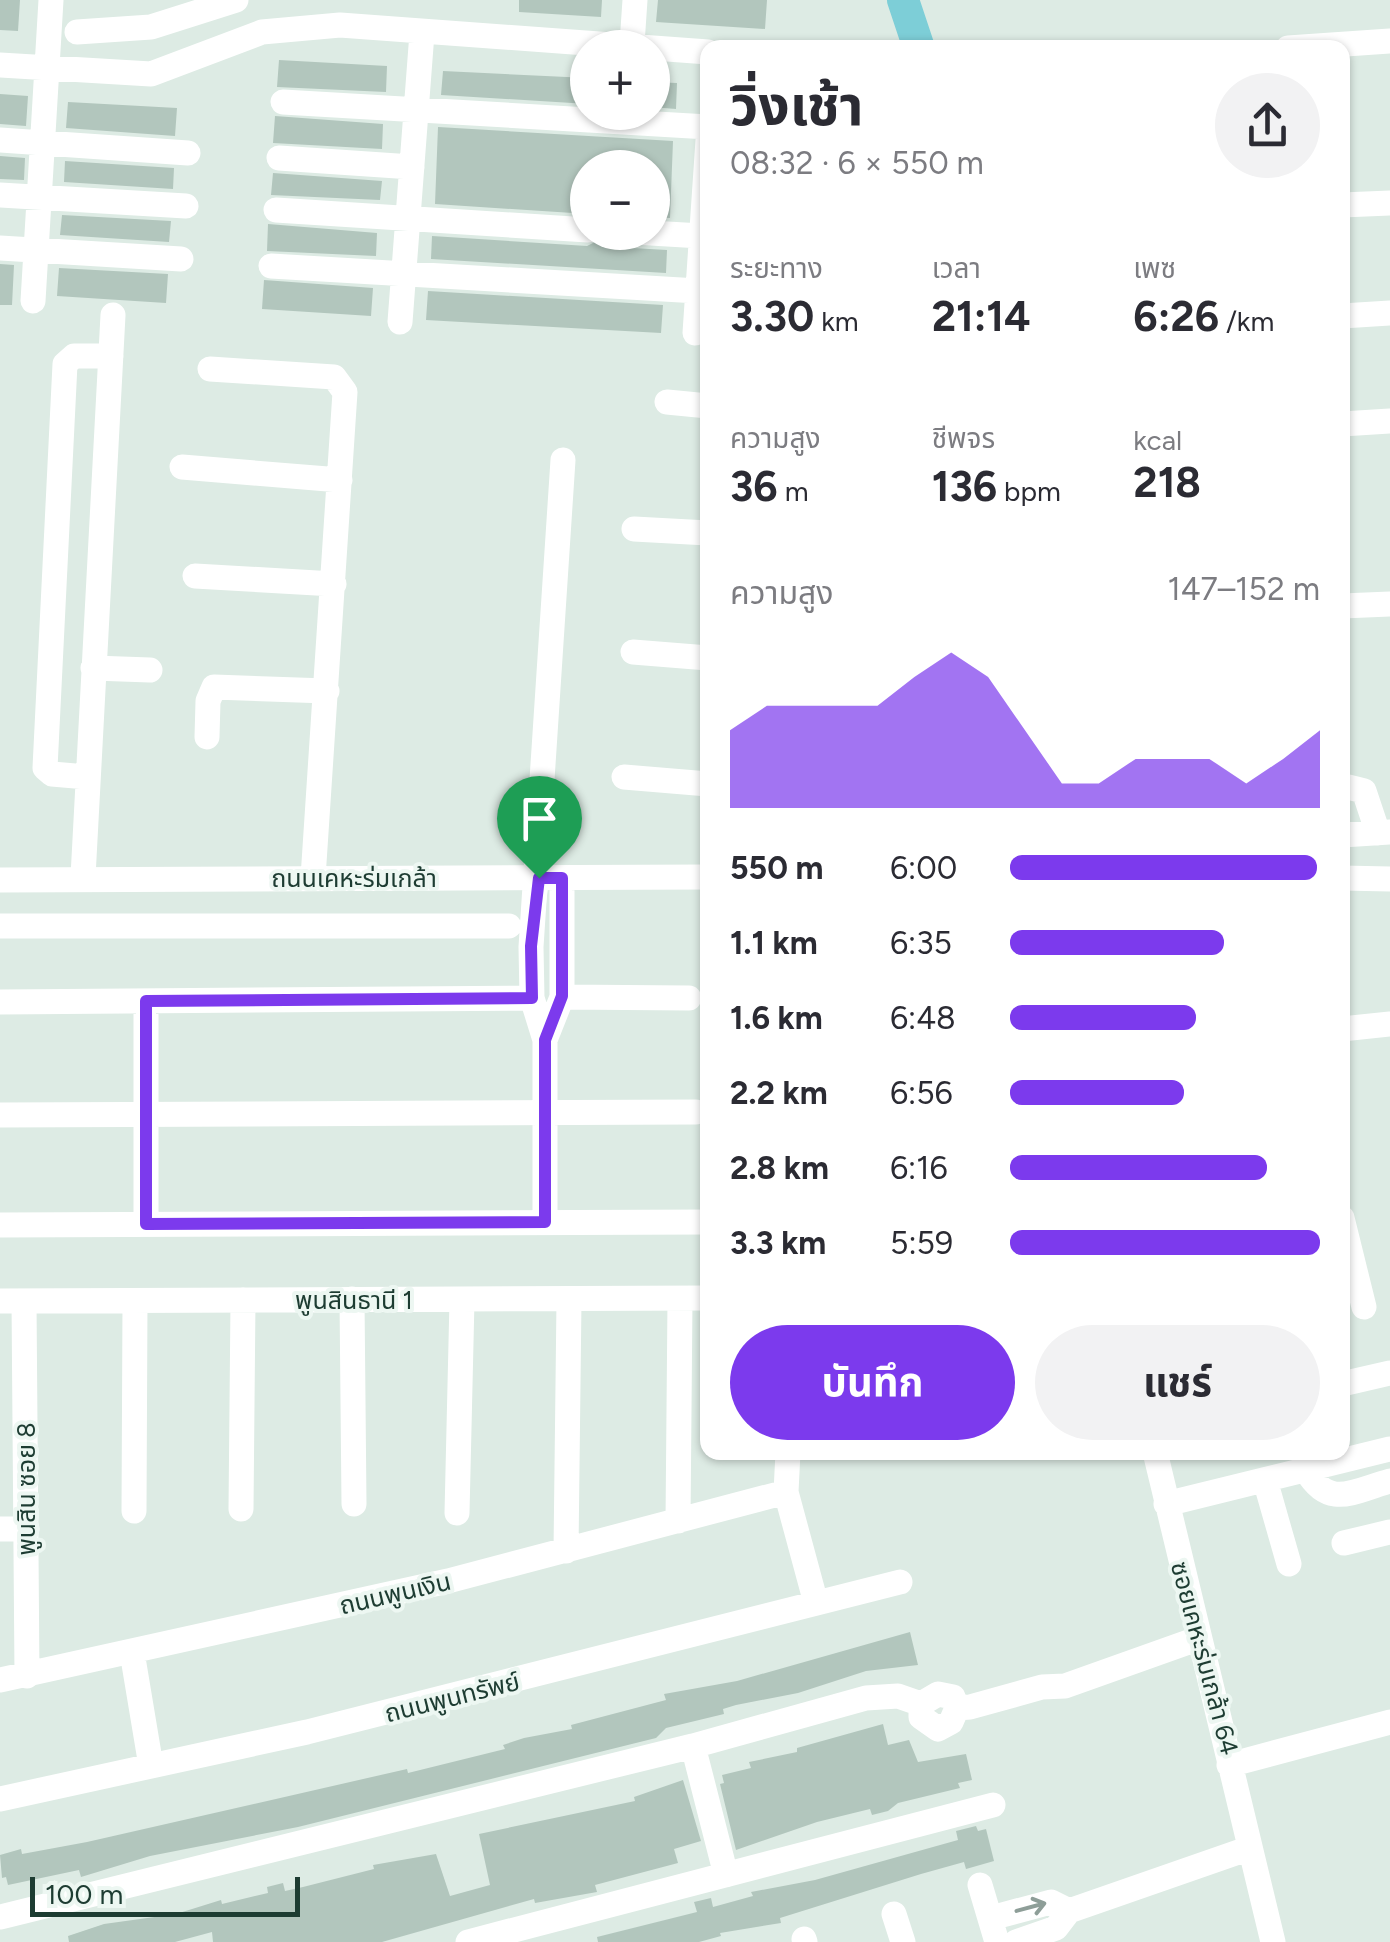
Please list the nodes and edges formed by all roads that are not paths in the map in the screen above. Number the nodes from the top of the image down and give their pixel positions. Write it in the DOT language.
graph roads {
  1 [pos="52,0"];
  2 [pos="236,0"];
  3 [pos="248,0"];
  4 [pos="634,0"];
  5 [pos="341,12"];
  6 [pos="633,30"];
  7 [pos="77,32"];
  8 [pos="262,32"];
  9 [pos="422,32"];
  10 [pos="570,40"];
  11 [pos="1390,41"];
  12 [pos="1350,45"];
  13 [pos="670,48"];
  14 [pos="700,51"];
  15 [pos="0,64"];
  16 [pos="47,68"];
  17 [pos="283,102"];
  18 [pos="416,110"];
  19 [pos="700,127"];
  20 [pos="0,140"];
  21 [pos="42,142"];
  22 [pos="188,153"];
  23 [pos="279,158"];
  24 [pos="412,167"];
  25 [pos="0,195"];
  26 [pos="40,198"];
  27 [pos="1390,203"];
  28 [pos="186,206"];
  29 [pos="1350,206"];
  30 [pos="276,210"];
  31 [pos="408,219"];
  32 [pos="700,228"];
  33 [pos="570,229"];
  34 [pos="670,230"];
  35 [pos="0,248"];
  36 [pos="36,250"];
  37 [pos="180,259"];
  38 [pos="271,266"];
  39 [pos="404,272"];
  40 [pos="700,281"];
  41 [pos="700,290"];
  42 [pos="32,300"];
  43 [pos="1390,314"];
  44 [pos="113,315"];
  45 [pos="1350,316"];
  46 [pos="400,322"];
  47 [pos="695,332"];
  48 [pos="111,356"];
  49 [pos="210,369"];
  50 [pos="667,402"];
  51 [pos="700,405"];
  52 [pos="1390,421"];
  53 [pos="1350,424"];
  54 [pos="62,430"];
  55 [pos="106,431"];
  56 [pos="563,460"];
  57 [pos="182,467"];
  58 [pos="340,480"];
  59 [pos="634,529"];
  60 [pos="700,533"];
  61 [pos="195,576"];
  62 [pos="334,584"];
  63 [pos="1390,604"];
  64 [pos="1350,606"];
  65 [pos="633,652"];
  66 [pos="700,657"];
  67 [pos="94,668"];
  68 [pos="150,670"];
  69 [pos="326,691"];
  70 [pos="207,738"];
  71 [pos="87,776"];
  72 [pos="624,777"];
  73 [pos="700,783"];
  74 [pos="1350,787"];
  75 [pos="1384,832"];
  76 [pos="1350,834"];
  77 [pos="700,873"];
  78 [pos="83,878"];
  79 [pos="322,878"];
  80 [pos="550,878"];
  81 [pos="1350,878"];
  82 [pos="1390,879"];
  83 [pos="0,880"];
  84 [pos="328,925"];
  85 [pos="0,926"];
  86 [pos="509,926"];
  87 [pos="562,986"];
  88 [pos="532,987"];
  89 [pos="689,998"];
  90 [pos="146,1001"];
  91 [pos="0,1002"];
  92 [pos="1390,1024"];
  93 [pos="1350,1028"];
  94 [pos="545,1040"];
  95 [pos="696,1112"];
  96 [pos="544,1114"];
  97 [pos="0,1115"];
  98 [pos="146,1115"];
  99 [pos="545,1222"];
  100 [pos="700,1222"];
  101 [pos="146,1224"];
  102 [pos="0,1225"];
  103 [pos="1350,1250"];
  104 [pos="700,1298"];
  105 [pos="352,1299"];
  106 [pos="680,1299"];
  107 [pos="243,1300"];
  108 [pos="462,1300"];
  109 [pos="569,1300"];
  110 [pos="12,1301"];
  111 [pos="135,1301"];
  112 [pos="1364,1307"];
  113 [pos="1390,1373"];
  114 [pos="1350,1382"];
  115 [pos="1390,1449"];
  116 [pos="1350,1459"];
  117 [pos="788,1460"];
  118 [pos="1157,1460"];
  119 [pos="1346,1460"];
  120 [pos="1306,1470"];
  121 [pos="1265,1480"];
  122 [pos="1390,1480"];
  123 [pos="786,1492"];
  124 [pos="354,1504"];
  125 [pos="1166,1504"];
  126 [pos="241,1510"];
  127 [pos="134,1511"];
  128 [pos="458,1513"];
  129 [pos="678,1521"];
  130 [pos="0,1529"];
  131 [pos="26,1529"];
  132 [pos="1390,1532"];
  133 [pos="1344,1542"];
  134 [pos="566,1551"];
  135 [pos="1289,1564"];
  136 [pos="900,1582"];
  137 [pos="816,1603"];
  138 [pos="1195,1631"];
  139 [pos="132,1652"];
  140 [pos="27,1676"];
  141 [pos="0,1680"];
  142 [pos="1390,1722"];
  143 [pos="693,1746"];
  144 [pos="1228,1765"];
  145 [pos="151,1766"];
  146 [pos="0,1799"];
  147 [pos="992,1805"];
  148 [pos="1250,1848"];
  149 [pos="726,1876"];
  150 [pos="980,1886"];
  151 [pos="1069,1910"];
  152 [pos="894,1914"];
  153 [pos="0,1917"];
  154 [pos="994,1930"];
  155 [pos="468,1942"];
  156 [pos="903,1942"];
  157 [pos="1016,1942"];
  158 [pos="1273,1942"];
  1 -- 16 [label="street"];
  2 -- 7 [label="street"];
  3 -- 8 [label="street"];
  4 -- 6 [label="street"];
  5 -- 8 [label="street"];
  5 -- 9 [label="street"];
  8 -- 16 [label="street"];
  9 -- 10 [label="street"];
  9 -- 18 [label="street"];
  11 -- 12 [label="street"];
  13 -- 14 [label="street"];
  15 -- 16 [label="street"];
  16 -- 21 [label="street"];
  17 -- 18 [label="street"];
  18 -- 19 [label="street"];
  18 -- 24 [label="street"];
  20 -- 21 [label="street"];
  21 -- 22 [label="street"];
  21 -- 26 [label="street"];
  23 -- 24 [label="street"];
  24 -- 31 [label="street"];
  25 -- 26 [label="street"];
  26 -- 28 [label="street"];
  26 -- 36 [label="street"];
  27 -- 29 [label="street"];
  30 -- 31 [label="street"];
  31 -- 33 [label="street"];
  31 -- 39 [label="street"];
  32 -- 34 [label="street"];
  35 -- 36 [label="street"];
  36 -- 37 [label="street"];
  36 -- 42 [label="street"];
  38 -- 39 [label="street"];
  39 -- 40 [label="street"];
  39 -- 46 [label="street"];
  41 -- 47 [label="street"];
  43 -- 45 [label="street"];
  44 -- 48 [label="street"];
  48 -- 54 [label="street"];
  48 -- 55 [label="street"];
  49 -- 58 [label="street"];
  50 -- 51 [label="street"];
  52 -- 53 [label="street"];
  54 -- 55 [label="street"];
  54 -- 71 [label="street"];
  55 -- 67 [label="street"];
  56 -- 80 [label="street"];
  57 -- 58 [label="street"];
  58 -- 62 [label="street"];
  59 -- 60 [label="street"];
  61 -- 62 [label="street"];
  62 -- 69 [label="street"];
  63 -- 64 [label="street"];
  65 -- 66 [label="street"];
  67 -- 68 [label="street"];
  67 -- 71 [label="street"];
  69 -- 70 [label="street"];
  69 -- 79 [label="street"];
  71 -- 78 [label="street"];
  72 -- 73 [label="street"];
  74 -- 75 [label="street"];
  75 -- 76 [label="street"];
  77 -- 80 [label="street, ถนนเคหะร่มเกล้า"];
  78 -- 79 [label="street, ถนนเคหะร่มเกล้า"];
  78 -- 83 [label="street, ถนนเคหะร่มเกล้า"];
  79 -- 80 [label="street, ถนนเคหะร่มเกล้า"];
  79 -- 84 [label="street"];
  80 -- 87 [label="street"];
  80 -- 88 [label="street"];
  81 -- 82 [label="street"];
  84 -- 85 [label="street"];
  84 -- 86 [label="street"];
  87 -- 88 [label="street"];
  87 -- 89 [label="street"];
  87 -- 94 [label="street"];
  88 -- 90 [label="street"];
  88 -- 94 [label="street"];
  90 -- 91 [label="street"];
  90 -- 98 [label="street"];
  92 -- 93 [label="street"];
  94 -- 96 [label="street"];
  95 -- 96 [label="street"];
  96 -- 98 [label="street"];
  96 -- 99 [label="street"];
  97 -- 98 [label="street"];
  98 -- 101 [label="street"];
  99 -- 100 [label="street"];
  99 -- 101 [label="street"];
  101 -- 102 [label="street"];
  103 -- 112 [label="street"];
  104 -- 106 [label="street, พูนสินธานี 1"];
  105 -- 107 [label="street, พูนสินธานี 1"];
  105 -- 108 [label="street, พูนสินธานี 1"];
  105 -- 124 [label="street"];
  106 -- 109 [label="street, พูนสินธานี 1"];
  106 -- 129 [label="street"];
  107 -- 111 [label="street, พูนสินธานี 1"];
  107 -- 126 [label="street"];
  108 -- 109 [label="street, พูนสินธานี 1"];
  108 -- 128 [label="street"];
  109 -- 134 [label="street"];
  110 -- 111 [label="street, พูนสินธานี 1"];
  110 -- 131 [label="street, พูนสิน ซอย 8"];
  111 -- 127 [label="street"];
  113 -- 114 [label="street"];
  115 -- 116 [label="street"];
  117 -- 123 [label="street"];
  118 -- 125 [label="street, ซอยเคหะร่มเกล้า 64"];
  119 -- 120 [label="street"];
  120 -- 121 [label="street"];
  120 -- 122 [label="street"];
  121 -- 125 [label="street"];
  121 -- 135 [label="street"];
  123 -- 129 [label="street, ถนนพูนเงิน"];
  123 -- 137 [label="street"];
  125 -- 138 [label="street, ซอยเคหะร่มเกล้า 64"];
  129 -- 134 [label="street, ถนนพูนเงิน"];
  130 -- 131 [label="street"];
  131 -- 140 [label="street, พูนสิน ซอย 8"];
  132 -- 133 [label="street"];
  134 -- 139 [label="street, ถนนพูนเงิน"];
  136 -- 137 [label="street, ถนนพูนทรัพย์"];
  137 -- 145 [label="street, ถนนพูนทรัพย์"];
  138 -- 143 [label="street"];
  138 -- 144 [label="street, ซอยเคหะร่มเกล้า 64"];
  139 -- 140 [label="street, ถนนพูนเงิน"];
  139 -- 145 [label="street"];
  140 -- 141 [label="street, ถนนพูนเงิน"];
  142 -- 144 [label="street, ซอยเคหะร่มเกล้า 64"];
  143 -- 149 [label="street"];
  143 -- 153 [label="street"];
  144 -- 148 [label="street"];
  145 -- 146 [label="street, ถนนพูนทรัพย์"];
  147 -- 149 [label="street"];
  148 -- 151 [label="street"];
  148 -- 158 [label="street"];
  149 -- 155 [label="street"];
  150 -- 154 [label="street"];
  154 -- 151 [label="street, one-way"];
  151 -- 157 [label="street"];
  152 -- 156 [label="street"];
}
